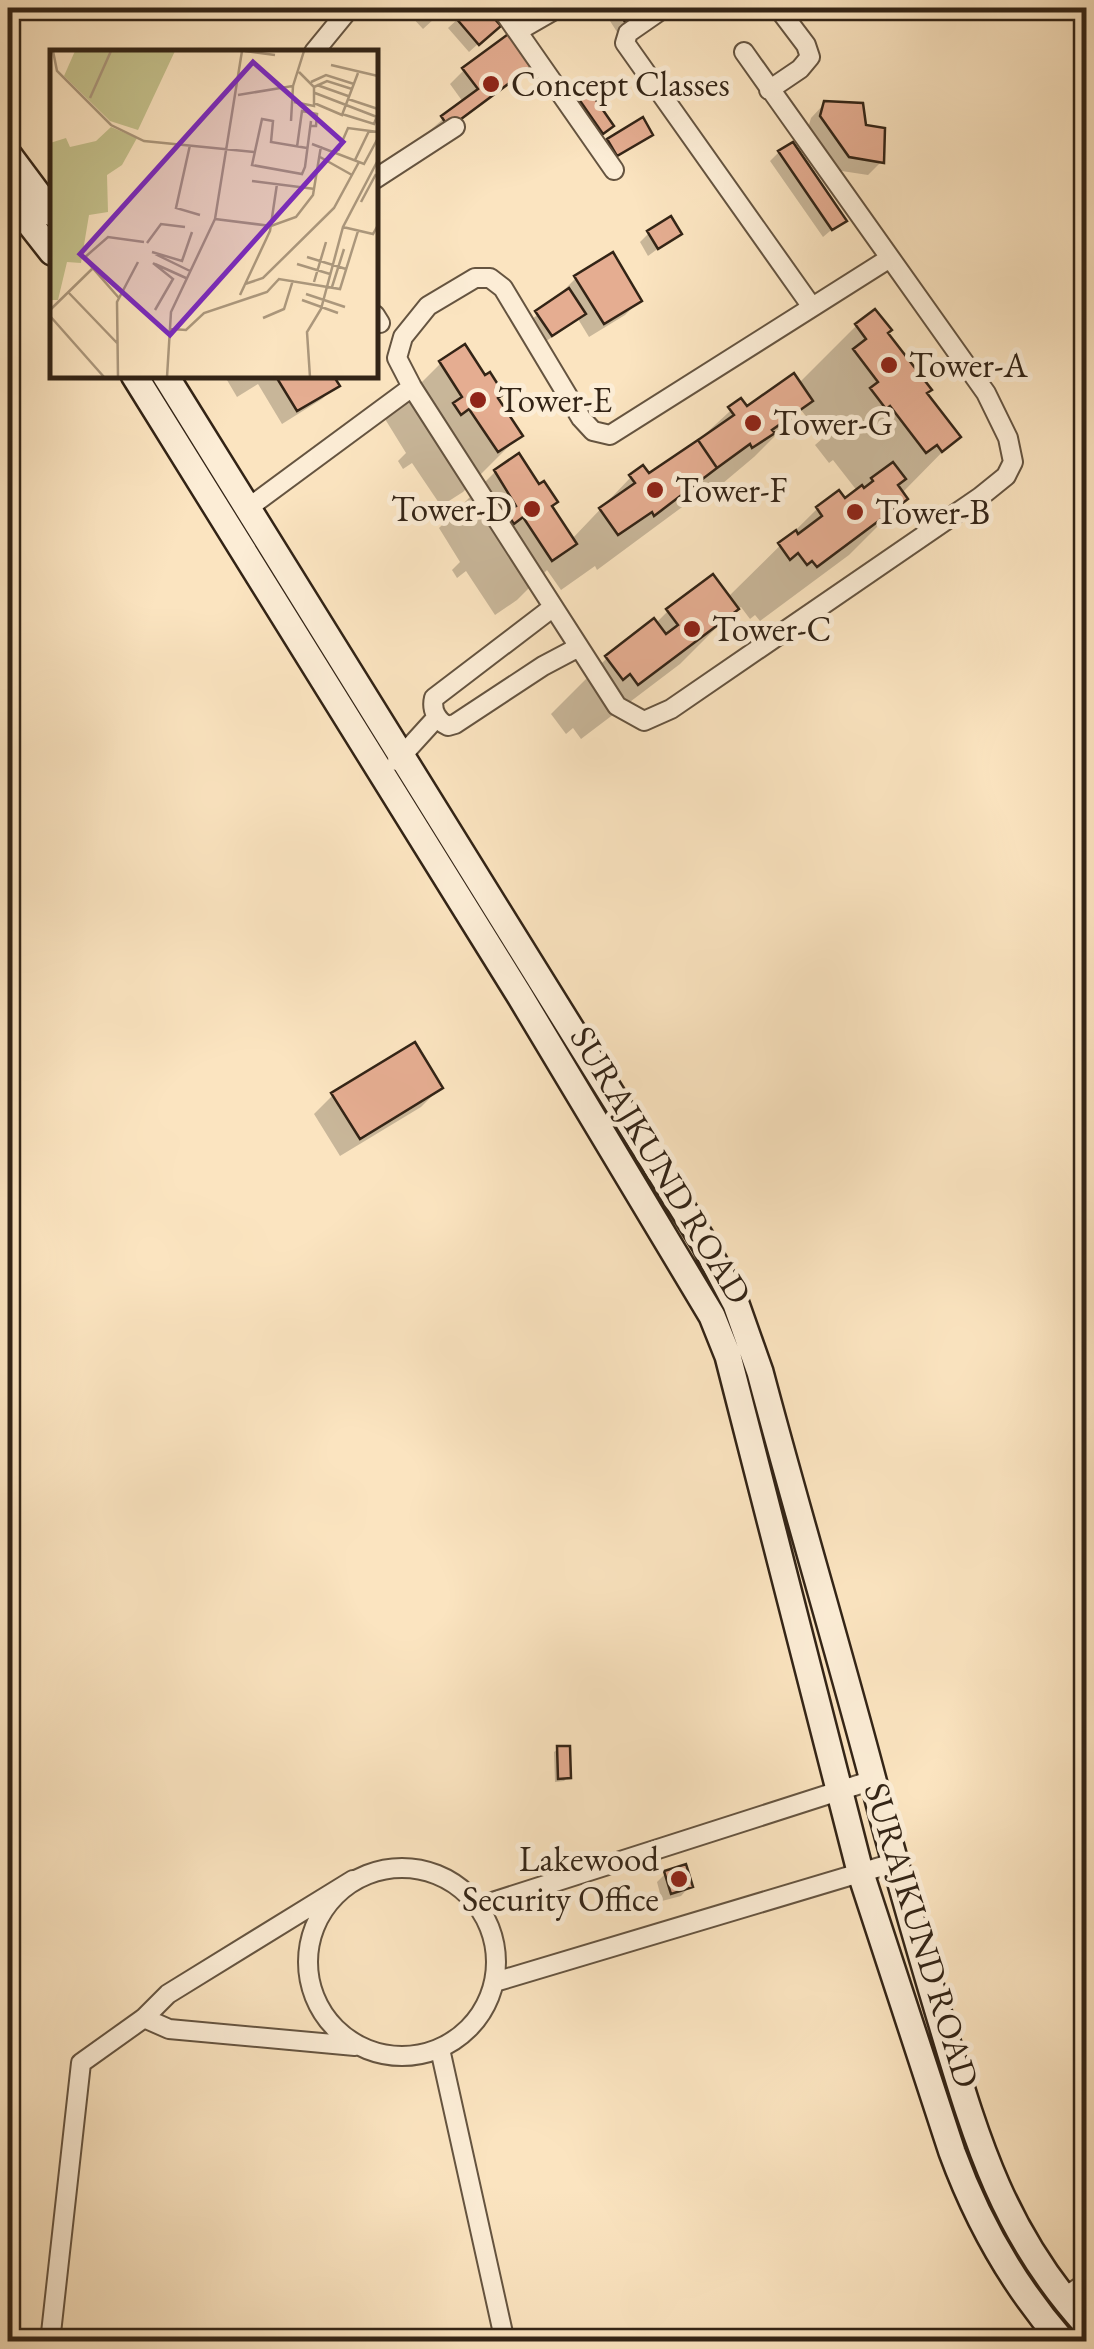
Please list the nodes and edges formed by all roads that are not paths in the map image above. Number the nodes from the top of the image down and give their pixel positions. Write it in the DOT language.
graph roads {
  1 [pos="350,8"];
  2 [pos="502,8"];
  3 [pos="558,8"];
  4 [pos="664,8"];
  5 [pos="778,8"];
  6 [pos="518,32"];
  7 [pos="316,50"];
  8 [pos="744,52"];
  9 [pos="770,90"];
  10 [pos="455,127"];
  11 [pos="8,154"];
  12 [pos="614,170"];
  13 [pos="378,177"];
  14 [pos="8,196"];
  15 [pos="50,210"];
  16 [pos="50,249"];
  17 [pos="890,258"];
  18 [pos="812,307"];
  19 [pos="136,378"];
  20 [pos="167,378"];
  21 [pos="412,387"];
  22 [pos="214,478"];
  23 [pos="248,508"];
  24 [pos="552,608"];
  25 [pos="577,648"];
  26 [pos="437,718"];
  27 [pos="404,755"];
  28 [pos="382,774"];
  29 [pos="873,1780"];
  30 [pos="841,1790"];
  31 [pos="893,1863"];
  32 [pos="860,1871"];
  33 [pos="353,1880"];
  34 [pos="480,1906"];
  35 [pos="495,1982"];
  36 [pos="144,2018"];
  37 [pos="355,2046"];
  38 [pos="440,2049"];
  39 [pos="1086,2283"];
  40 [pos="1063,2298"];
  41 [pos="1086,2324"];
  42 [pos="50,2342"];
  43 [pos="505,2342"];
  44 [pos="1064,2342"];
  1 -- 7 [label="street"];
  2 -- 6 [label="street"];
  3 -- 6 [label="street"];
  4 -- 18 [label="street"];
  5 -- 9 [label="street"];
  6 -- 12 [label="street"];
  8 -- 9 [label="street"];
  9 -- 17 [label="street"];
  10 -- 13 [label="street"];
  11 -- 15 [label="main road"];
  14 -- 16 [label="main road"];
  17 -- 18 [label="street"];
  17 -- 25 [label="street"];
  18 -- 21 [label="street"];
  19 -- 22 [label="main road, SURAJKUND ROAD"];
  20 -- 22 [label="main road, SURAJKUND ROAD"];
  21 -- 23 [label="street"];
  21 -- 24 [label="street"];
  22 -- 23 [label="main road, SURAJKUND ROAD"];
  22 -- 28 [label="main road, SURAJKUND ROAD"];
  23 -- 27 [label="main road, SURAJKUND ROAD"];
  24 -- 25 [label="street"];
  24 -- 26 [label="street"];
  25 -- 26 [label="street"];
  26 -- 27 [label="street"];
  27 -- 28 [label="street"];
  27 -- 29 [label="main road, SURAJKUND ROAD"];
  28 -- 30 [label="main road, SURAJKUND ROAD"];
  29 -- 30 [label="street"];
  29 -- 31 [label="main road, SURAJKUND ROAD"];
  30 -- 32 [label="main road, SURAJKUND ROAD"];
  30 -- 34 [label="street"];
  31 -- 32 [label="street"];
  31 -- 40 [label="main road, SURAJKUND ROAD"];
  32 -- 35 [label="street"];
  32 -- 44 [label="main road, SURAJKUND ROAD"];
  33 -- 34 [label="street"];
  33 -- 36 [label="street"];
  33 -- 37 [label="street"];
  34 -- 35 [label="street"];
  35 -- 38 [label="street"];
  36 -- 37 [label="street"];
  36 -- 42 [label="street"];
  37 -- 38 [label="street"];
  38 -- 43 [label="street"];
  39 -- 40 [label="street"];
  40 -- 41 [label="main road, SURAJKUND ROAD"];
}
